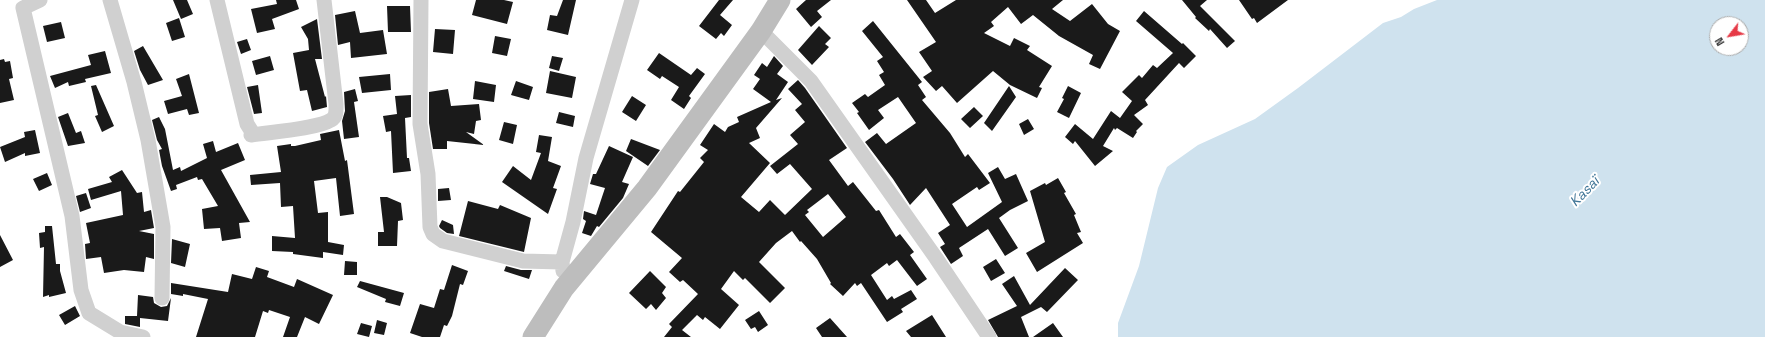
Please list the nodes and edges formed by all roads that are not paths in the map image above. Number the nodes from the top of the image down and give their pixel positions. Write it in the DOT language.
graph roads {
  1 [pos="40,0"];
  2 [pos="110,0"];
  3 [pos="217,0"];
  4 [pos="324,0"];
  5 [pos="421,0"];
  6 [pos="632,0"];
  7 [pos="780,0"];
  8 [pos="761,31"];
  9 [pos="562,262"];
  10 [pos="564,288"];
  11 [pos="162,298"];
  12 [pos="143,337"];
  13 [pos="534,337"];
  14 [pos="989,337"];
  1 -- 12 [label="street"];
  2 -- 11 [label="street"];
  3 -- 4 [label="street"];
  5 -- 9 [label="street"];
  6 -- 9 [label="street"];
  7 -- 8 [label="main road"];
  8 -- 10 [label="main road"];
  8 -- 14 [label="street"];
  9 -- 10 [label="street"];
  10 -- 13 [label="main road"];
}
